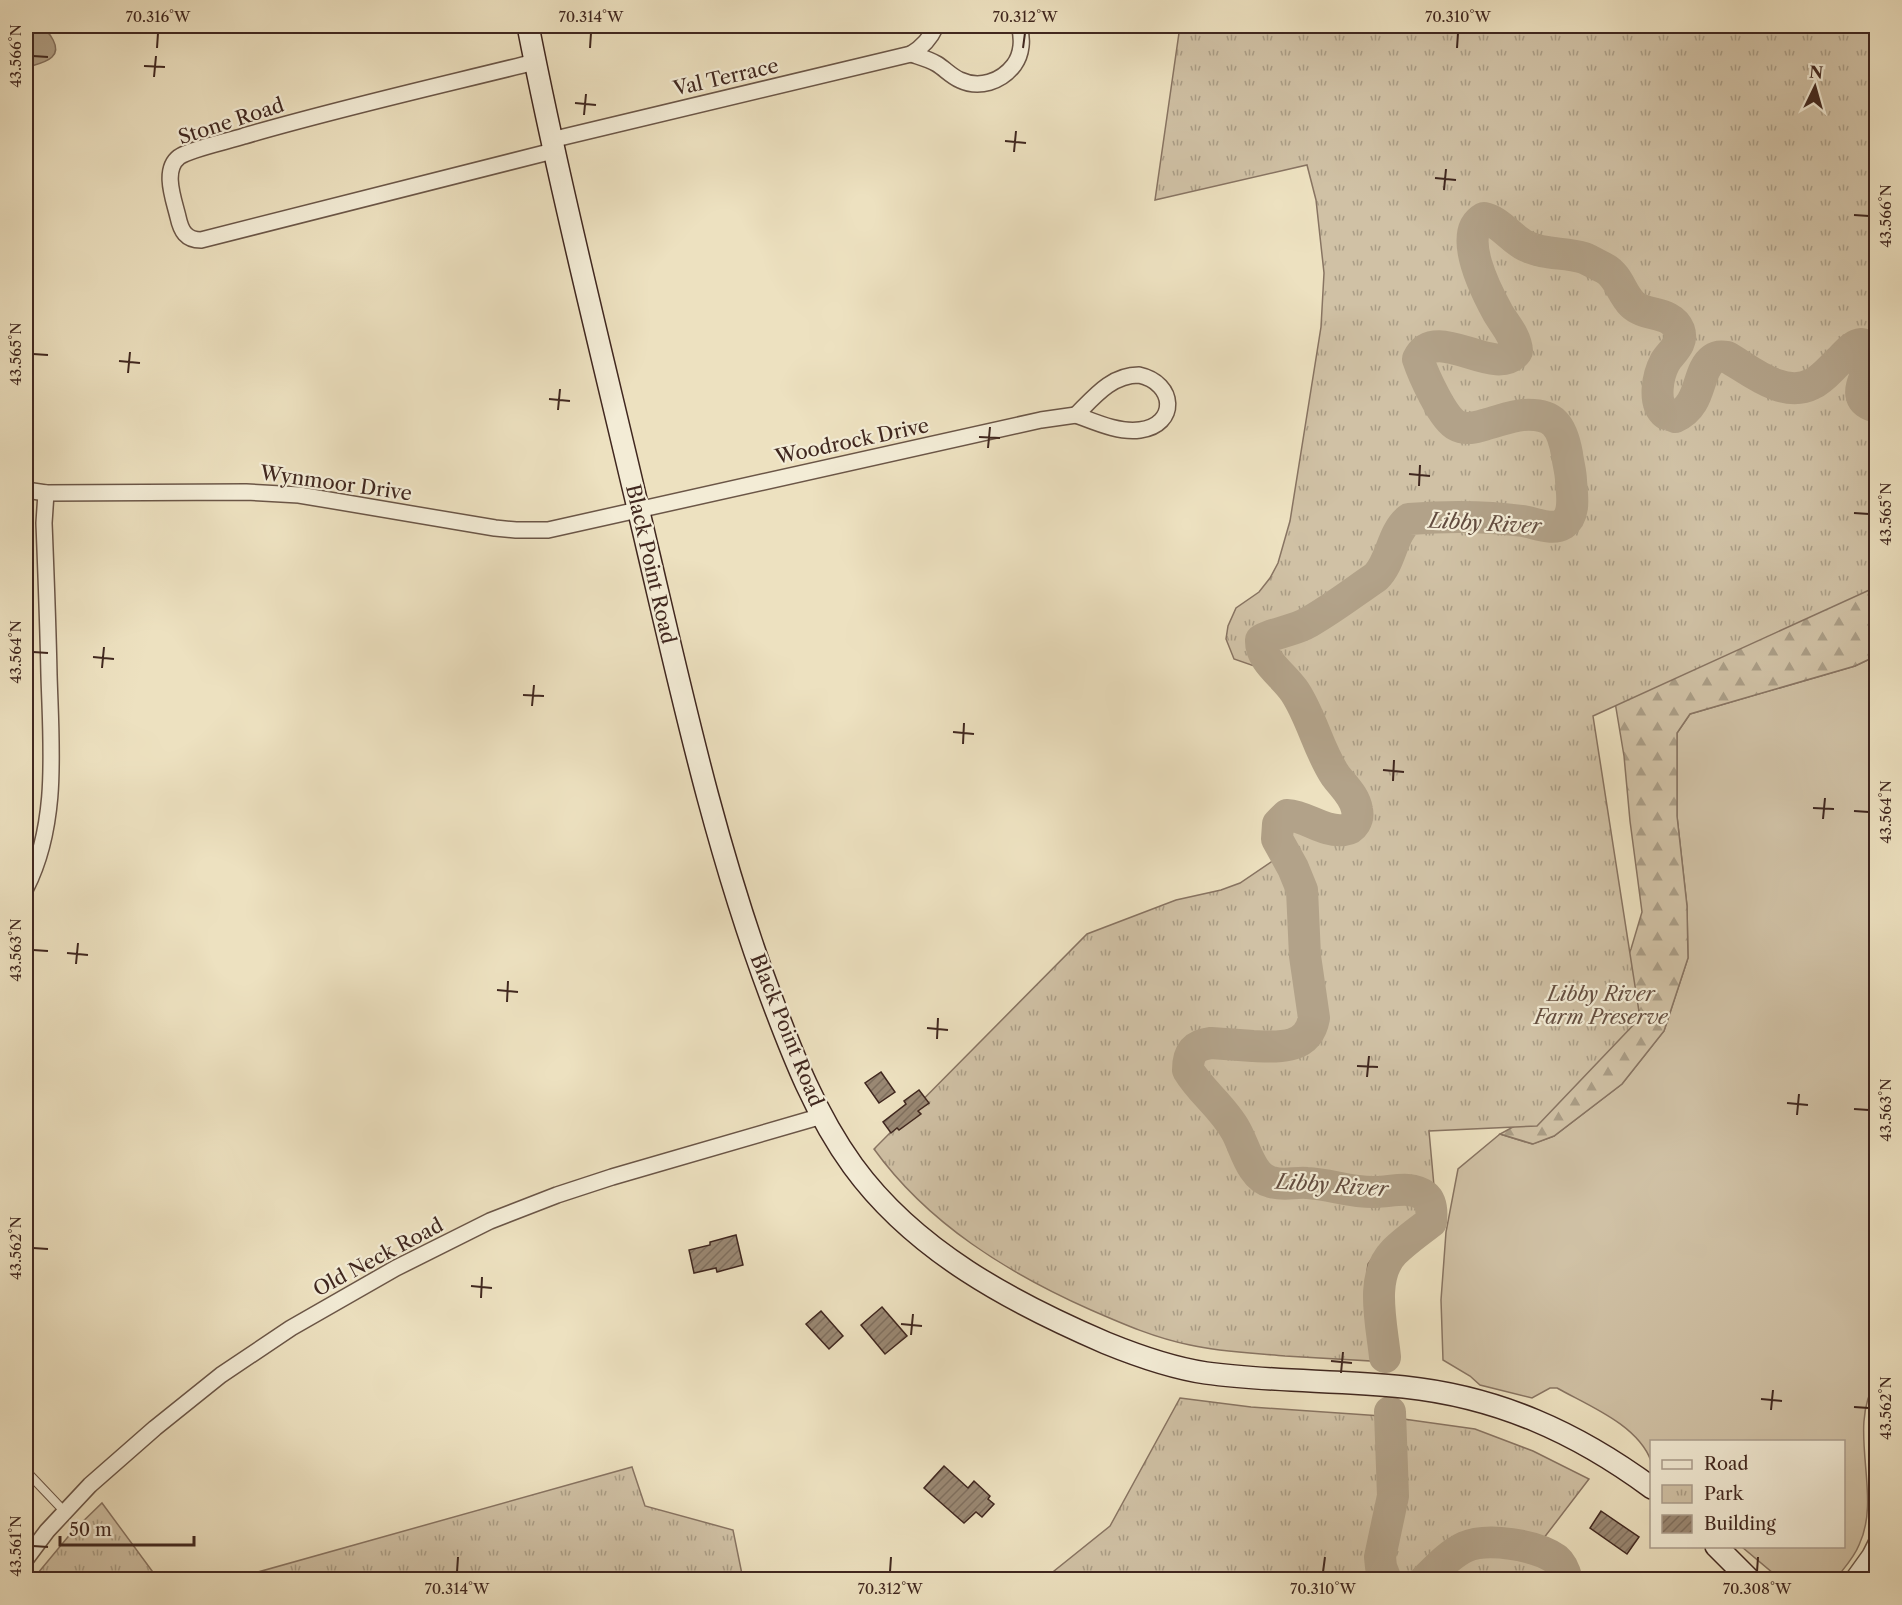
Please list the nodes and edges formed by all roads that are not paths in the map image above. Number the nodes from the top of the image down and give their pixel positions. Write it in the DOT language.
graph roads {
  1 [pos="528,26"];
  2 [pos="936,26"];
  3 [pos="1019,26"];
  4 [pos="911,54"];
  5 [pos="535,62"];
  6 [pos="552,145"];
  7 [pos="1076,415"];
  8 [pos="26,490"];
  9 [pos="46,493"];
  10 [pos="638,509"];
  11 [pos="26,888"];
  12 [pos="822,1116"];
  13 [pos="26,1472"];
  14 [pos="1650,1487"];
  15 [pos="64,1511"];
  16 [pos="1876,1543"];
  17 [pos="1718,1548"];
  18 [pos="26,1559"];
  19 [pos="1750,1580"];
  20 [pos="1852,1580"];
  1 -- 5 [label="main road, Black Point Road"];
  2 -- 4 [label="street"];
  3 -- 4 [label="street"];
  4 -- 6 [label="street, Val Terrace"];
  5 -- 6 [label="main road, Black Point Road"];
  5 -- 6 [label="street, Stone Road"];
  6 -- 10 [label="main road, Black Point Road"];
  7 -- 7 [label="street, Woodrock Drive"];
  7 -- 10 [label="street, Woodrock Drive"];
  8 -- 9 [label="street, Wynmoor Drive"];
  9 -- 10 [label="street, Wynmoor Drive"];
  9 -- 11 [label="street"];
  10 -- 12 [label="main road, Black Point Road"];
  12 -- 14 [label="main road, Black Point Road"];
  12 -- 15 [label="street, Old Neck Road"];
  13 -- 15 [label="lane"];
  15 -- 18 [label="street, Old Neck Road"];
  16 -- 20 [label="street"];
  17 -- 19 [label="main road"];
}
